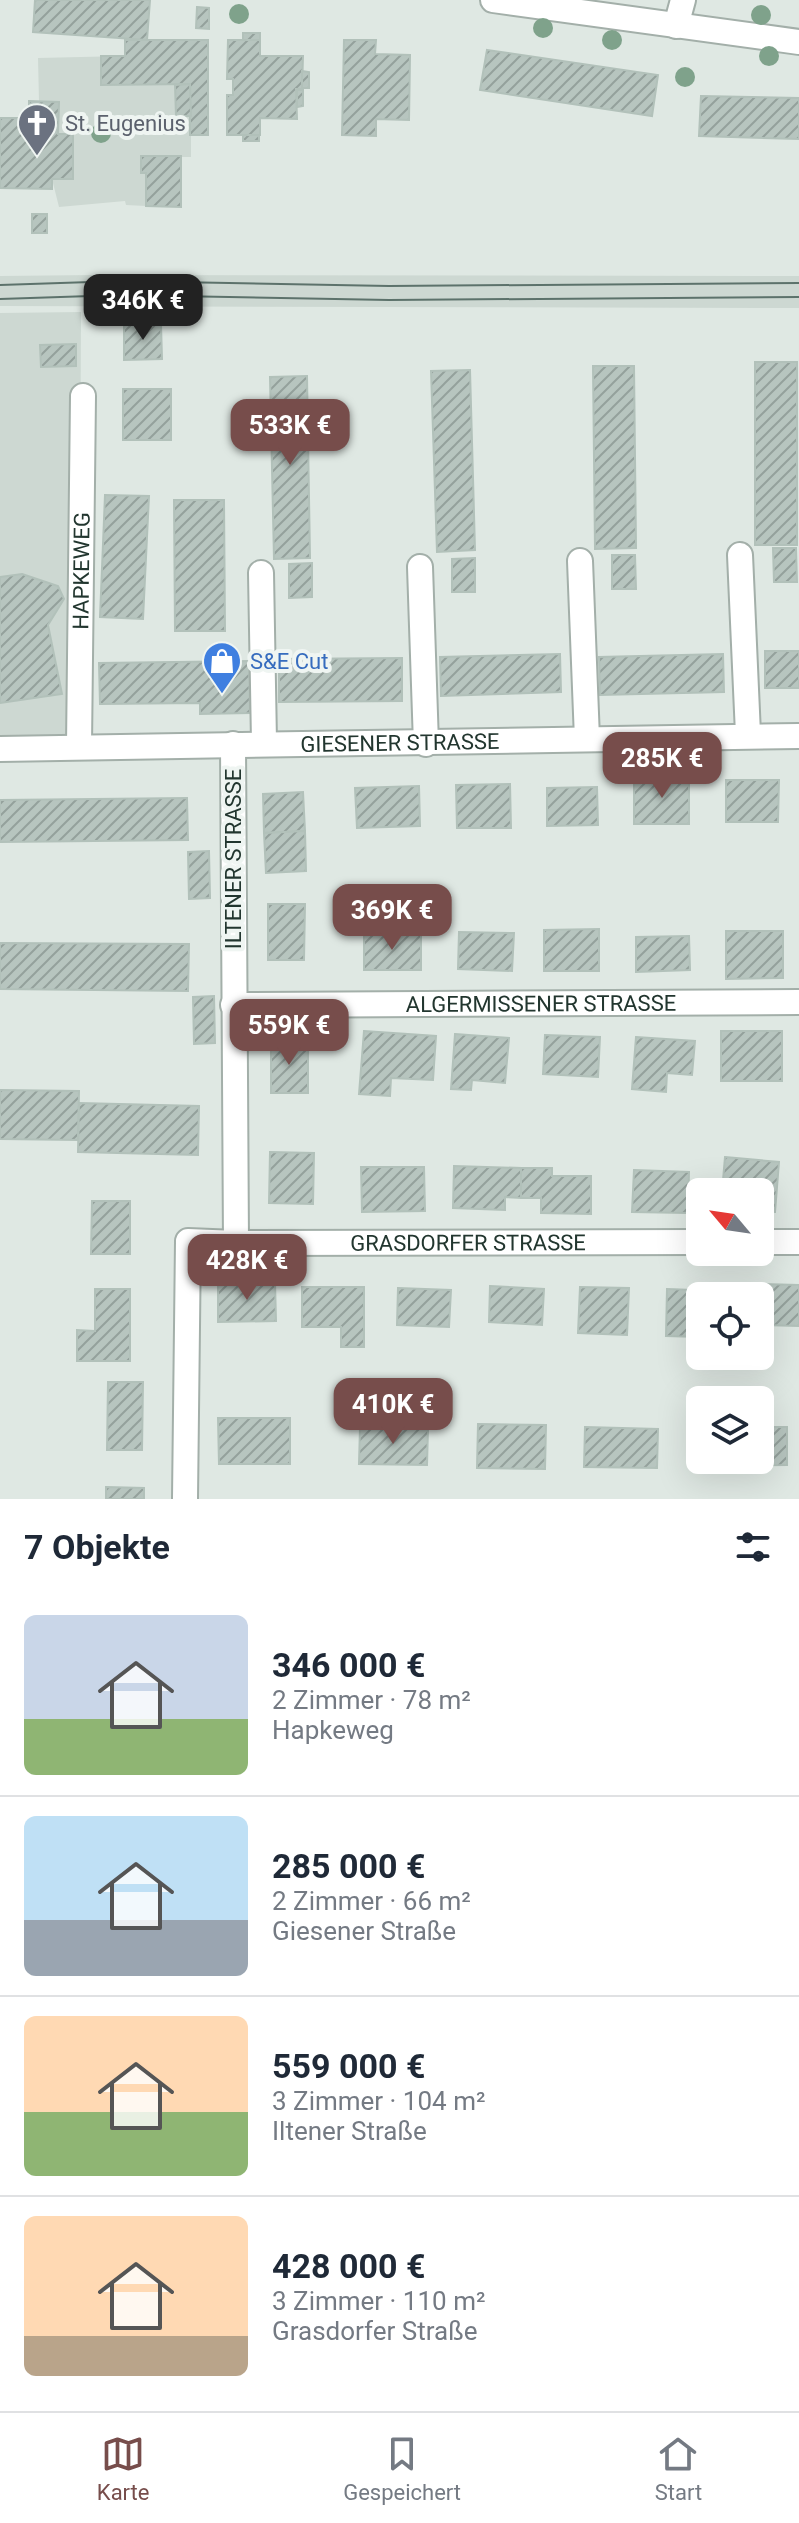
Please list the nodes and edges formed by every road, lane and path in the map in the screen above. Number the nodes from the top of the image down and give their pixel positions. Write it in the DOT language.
graph roads {
  1 [pos="493,0"];
  2 [pos="683,0"];
  3 [pos="676,26"];
  4 [pos="799,42"];
  5 [pos="83,396"];
  6 [pos="740,555"];
  7 [pos="580,561"];
  8 [pos="420,567"];
  9 [pos="261,573"];
  10 [pos="748,734"];
  11 [pos="799,736"];
  12 [pos="587,739"];
  13 [pos="264,742"];
  14 [pos="233,744"];
  15 [pos="426,744"];
  16 [pos="79,745"];
  17 [pos="0,749"];
  18 [pos="799,1002"];
  19 [pos="233,1005"];
  20 [pos="686,1242"];
  21 [pos="774,1242"];
  22 [pos="799,1242"];
  23 [pos="236,1243"];
  24 [pos="185,1499"];
  1 -- 3 [label="street"];
  2 -- 3 [label="street"];
  3 -- 4 [label="street"];
  5 -- 16 [label="street, HAPKEWEG"];
  6 -- 10 [label="street"];
  7 -- 12 [label="street"];
  8 -- 15 [label="street"];
  9 -- 13 [label="street"];
  10 -- 11 [label="street, GIESENER STRASSE"];
  10 -- 12 [label="street, GIESENER STRASSE"];
  12 -- 15 [label="street, GIESENER STRASSE"];
  13 -- 14 [label="street, GIESENER STRASSE"];
  13 -- 15 [label="street, GIESENER STRASSE"];
  14 -- 16 [label="street, GIESENER STRASSE"];
  14 -- 19 [label="street, ILTENER STRASSE"];
  16 -- 17 [label="street, GIESENER STRASSE"];
  18 -- 19 [label="street, ALGERMISSENER STRASSE"];
  19 -- 23 [label="street, ILTENER STRASSE"];
  20 -- 23 [label="street, GRASDORFER STRASSE"];
  21 -- 22 [label="street"];
  23 -- 24 [label="street"];
}
